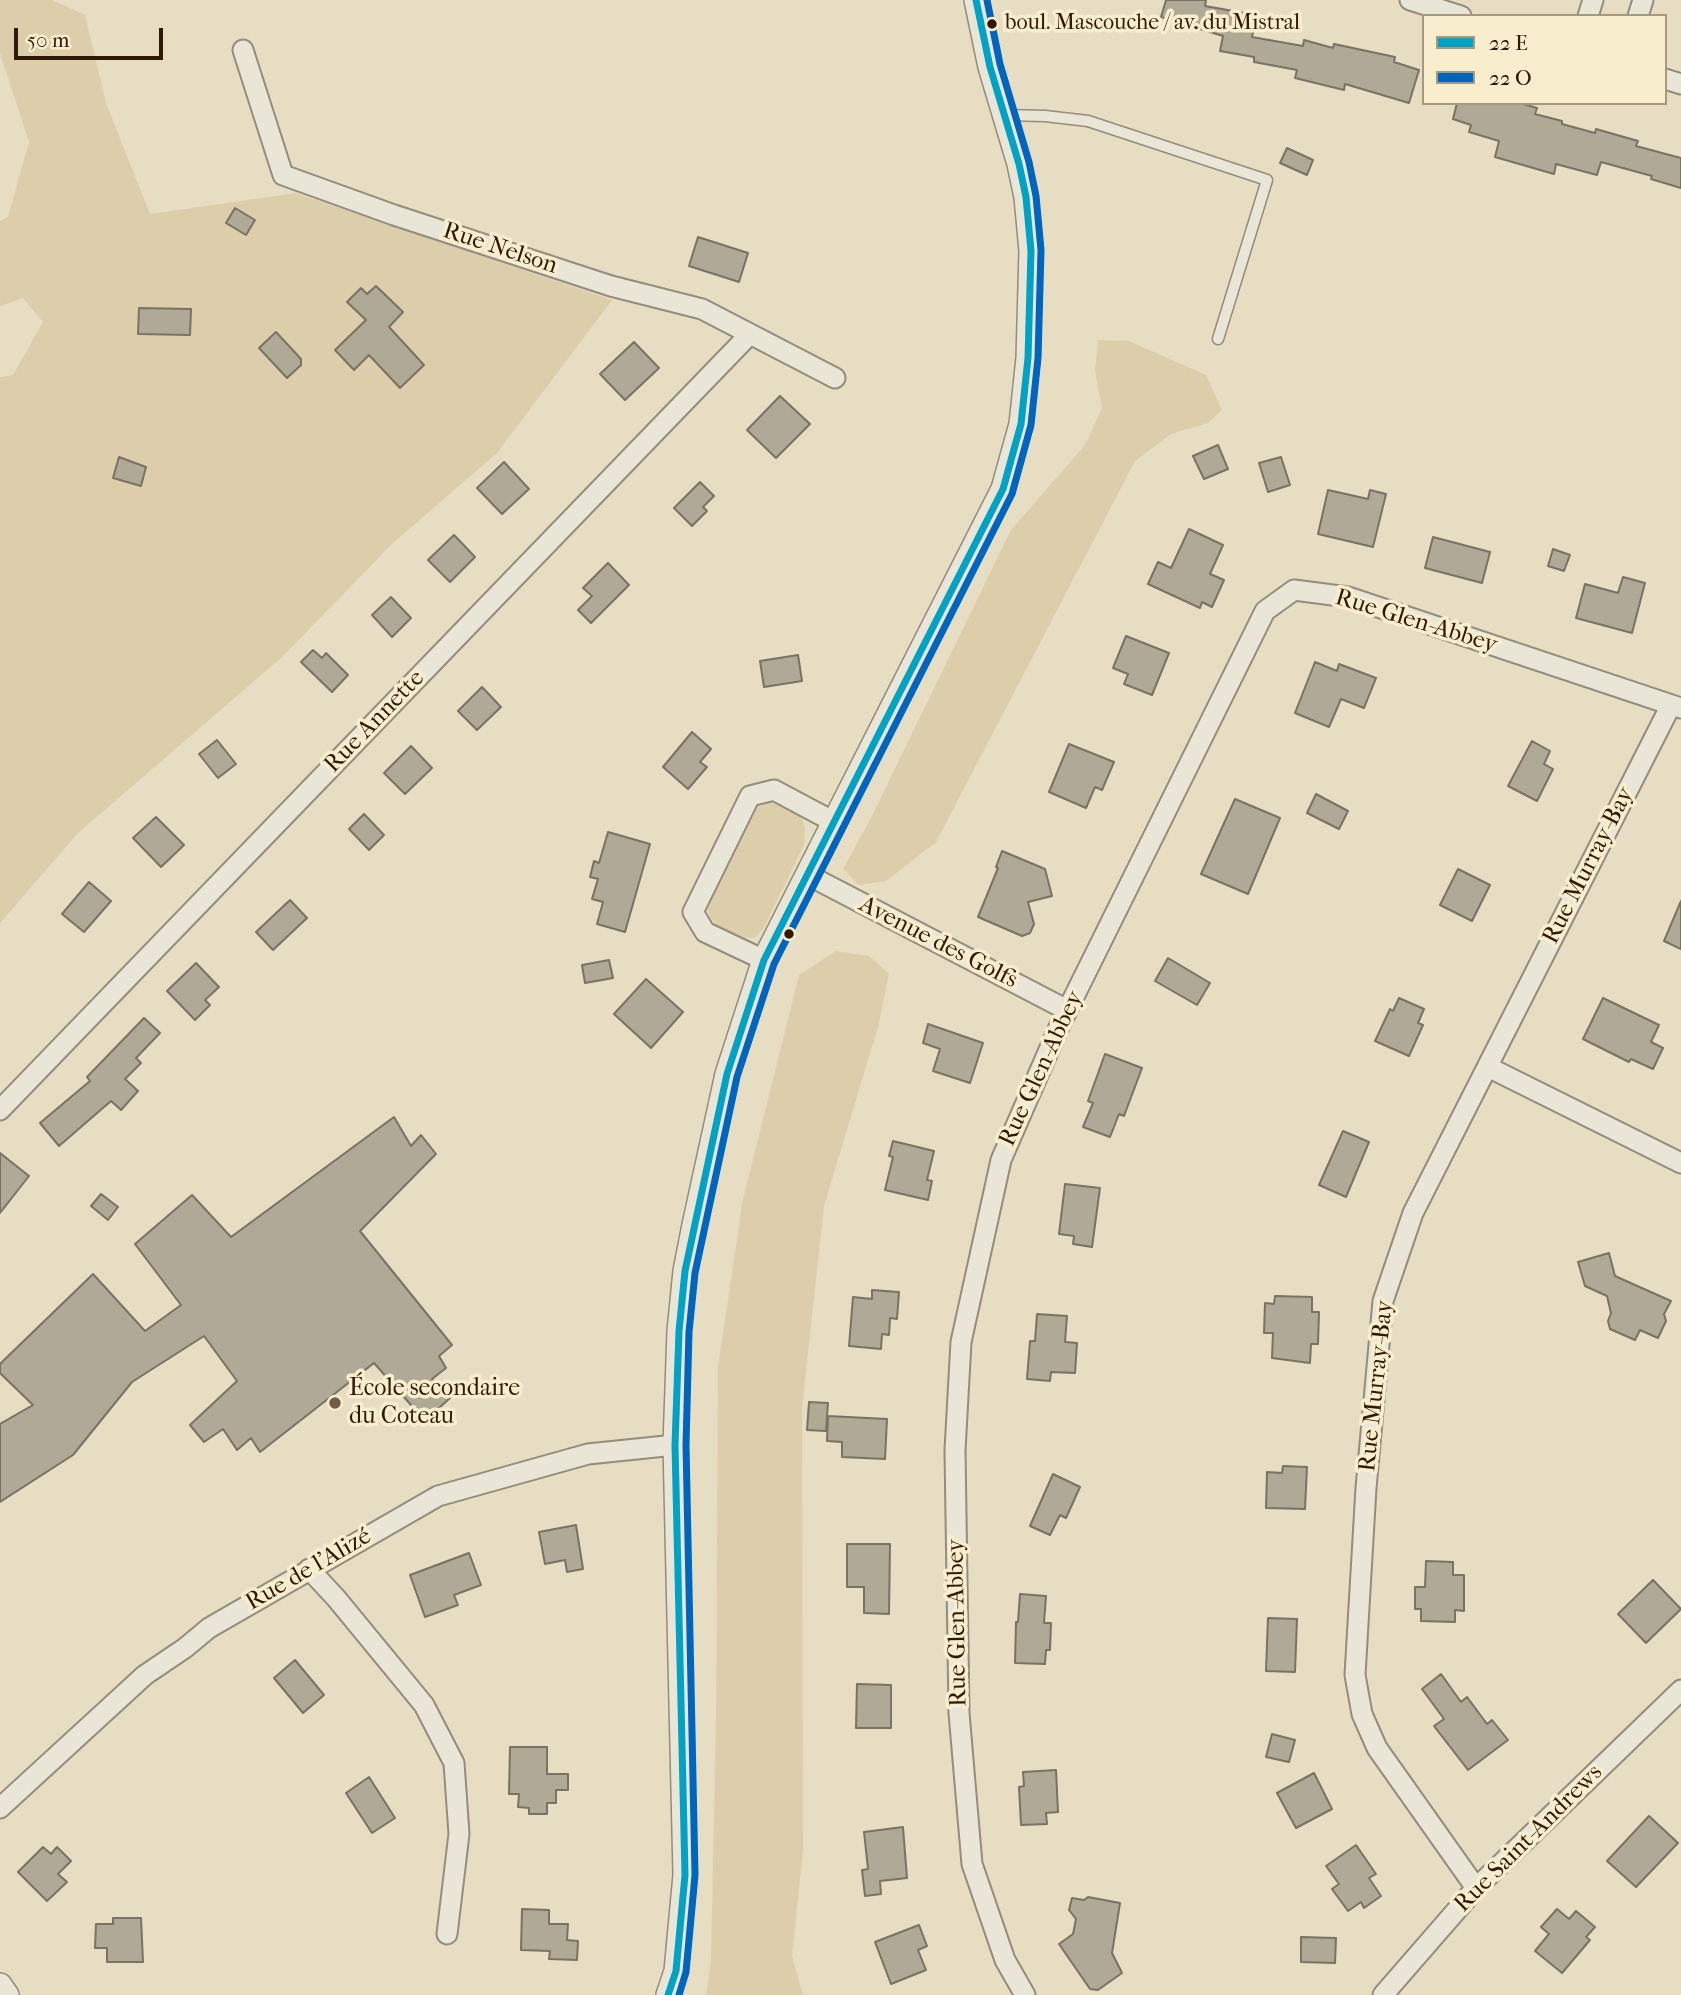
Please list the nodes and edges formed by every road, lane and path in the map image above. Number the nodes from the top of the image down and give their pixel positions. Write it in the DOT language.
graph roads {
  1 [pos="976,0"];
  2 [pos="1410,0"];
  3 [pos="1455,14"];
  4 [pos="243,50"];
  5 [pos="1004,115"];
  6 [pos="750,334"];
  7 [pos="1218,339"];
  8 [pos="835,378"];
  9 [pos="1676,707"];
  10 [pos="834,822"];
  11 [pos="808,875"];
  12 [pos="764,960"];
  13 [pos="1067,1010"];
  14 [pos="1488,1067"];
  15 [pos="0,1110"];
  16 [pos="1681,1163"];
  17 [pos="675,1445"];
  18 [pos="309,1569"];
  19 [pos="1681,1690"];
  20 [pos="0,1808"];
  21 [pos="1476,1888"];
  22 [pos="447,1934"];
  23 [pos="0,1985"];
  24 [pos="7,1995"];
  25 [pos="668,1995"];
  26 [pos="1025,1995"];
  27 [pos="1383,1995"];
  1 -- 5 [label="street"];
  2 -- 3 [label="street"];
  4 -- 6 [label="street, Rue Nelson"];
  5 -- 7 [label="lane"];
  5 -- 10 [label="street"];
  6 -- 8 [label="street, Rue Nelson"];
  6 -- 15 [label="street, Rue Annette"];
  9 -- 13 [label="street, Rue Glen-Abbey"];
  9 -- 14 [label="street, Rue Murray-Bay"];
  10 -- 11 [label="street"];
  10 -- 12 [label="street"];
  11 -- 12 [label="street"];
  11 -- 13 [label="street, Avenue des Golfs"];
  12 -- 17 [label="street"];
  13 -- 26 [label="street, Rue Glen-Abbey"];
  14 -- 16 [label="street"];
  14 -- 21 [label="street, Rue Murray-Bay"];
  17 -- 18 [label="street, Rue de l'Alizé"];
  17 -- 25 [label="street"];
  18 -- 20 [label="street, Rue de l'Alizé"];
  18 -- 22 [label="street"];
  19 -- 21 [label="street, Rue Saint-Andrews"];
  21 -- 27 [label="street, Rue Saint-Andrews"];
  23 -- 24 [label="street"];
}
